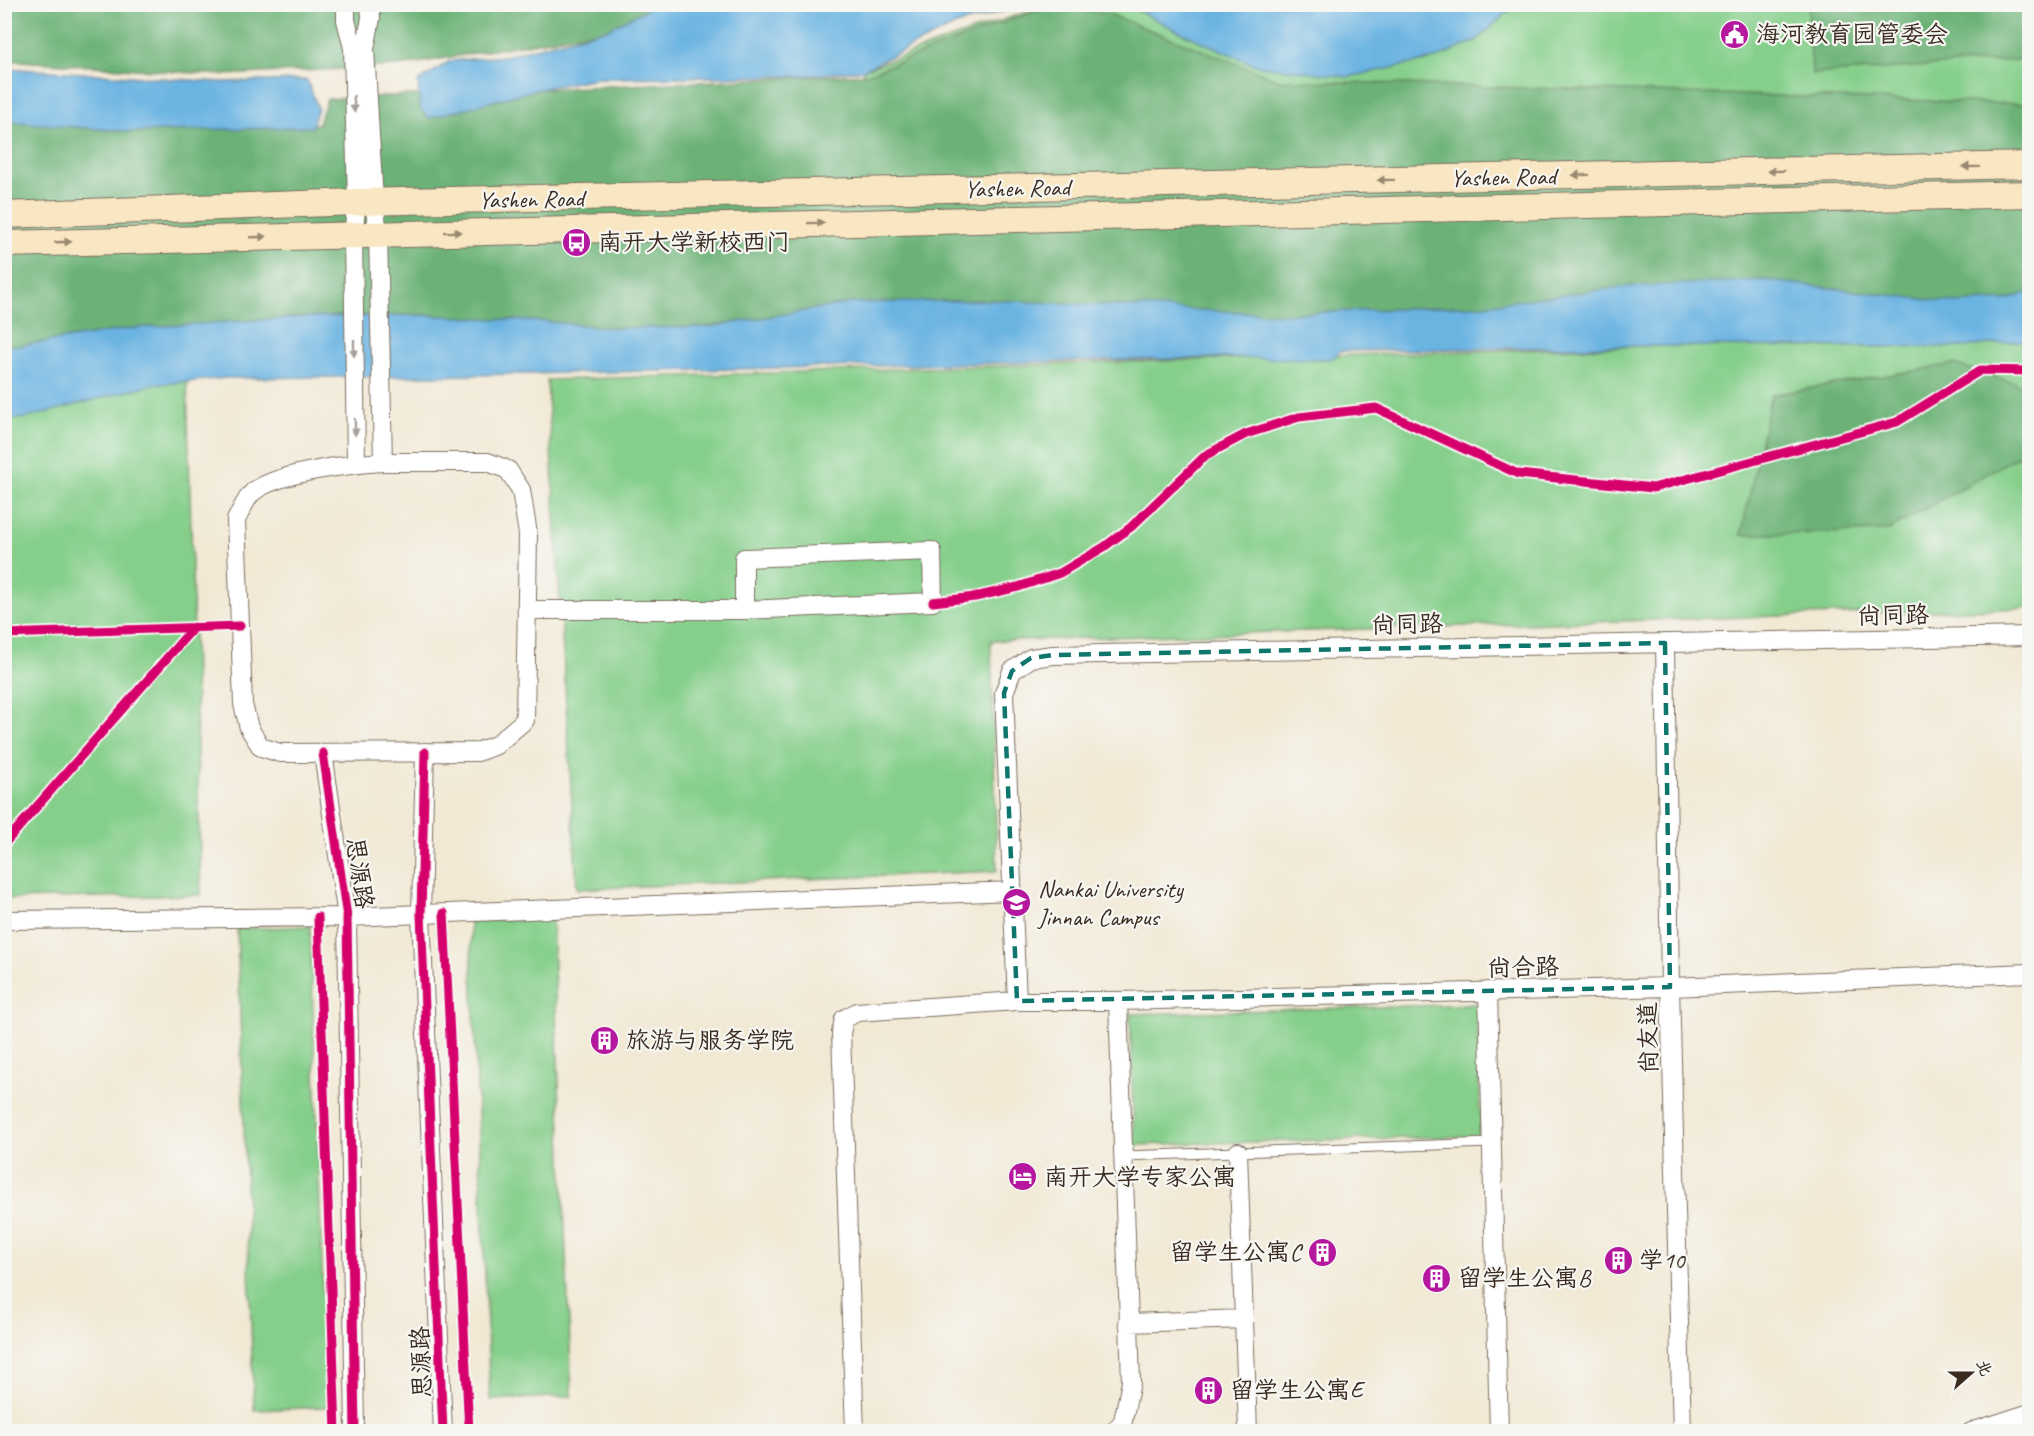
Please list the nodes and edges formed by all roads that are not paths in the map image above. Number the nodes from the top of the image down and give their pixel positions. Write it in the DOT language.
graph roads {
  1 [pos="346,4"];
  2 [pos="370,4"];
  3 [pos="2030,165"];
  4 [pos="2030,194"];
  5 [pos="366,202"];
  6 [pos="4,215"];
  7 [pos="378,233"];
  8 [pos="353,234"];
  9 [pos="4,244"];
  10 [pos="383,462"];
  11 [pos="356,464"];
  12 [pos="527,610"];
  13 [pos="744,610"];
  14 [pos="2030,636"];
  15 [pos="1665,643"];
  16 [pos="425,752"];
  17 [pos="323,753"];
  18 [pos="1013,891"];
  19 [pos="422,914"];
  20 [pos="347,917"];
  21 [pos="4,920"];
  22 [pos="2030,973"];
  23 [pos="1670,987"];
  24 [pos="1488,992"];
  25 [pos="1017,1001"];
  26 [pos="1118,1001"];
  27 [pos="1492,1143"];
  28 [pos="1238,1152"];
  29 [pos="1123,1156"];
  30 [pos="1244,1319"];
  31 [pos="1128,1323"];
  32 [pos="2030,1413"];
  33 [pos="355,1431"];
  34 [pos="443,1431"];
  35 [pos="855,1431"];
  36 [pos="1114,1431"];
  37 [pos="1248,1431"];
  38 [pos="1499,1431"];
  39 [pos="1682,1431"];
  40 [pos="1971,1431"];
  1 -- 5 [label="street, one-way"];
  2 -- 5 [label="street"];
  3 -- 5 [label="main road, Yashen Road, one-way"];
  7 -- 4 [label="main road, Yashen Road, one-way"];
  5 -- 6 [label="main road, Yashen Road"];
  5 -- 7 [label="street"];
  5 -- 8 [label="street"];
  7 -- 8 [label="main road, Yashen Road"];
  7 -- 10 [label="street"];
  9 -- 8 [label="main road, Yashen Road, one-way"];
  8 -- 11 [label="street, one-way"];
  10 -- 11 [label="street"];
  10 -- 12 [label="street"];
  11 -- 17 [label="street"];
  12 -- 13 [label="street"];
  12 -- 16 [label="street"];
  13 -- 13 [label="street"];
  14 -- 15 [label="street, 尚同路"];
  15 -- 18 [label="street, 尚同路"];
  15 -- 23 [label="street, 尚友道"];
  16 -- 17 [label="street"];
  16 -- 19 [label="street, 思源路"];
  17 -- 20 [label="street, 思源路"];
  18 -- 19 [label="street"];
  18 -- 25 [label="street, 尚同路"];
  19 -- 20 [label="street"];
  19 -- 34 [label="street, 思源路"];
  20 -- 21 [label="street"];
  20 -- 33 [label="street, 思源路"];
  22 -- 23 [label="street, 尚合路"];
  23 -- 24 [label="street, 尚合路"];
  23 -- 39 [label="street, 尚友道"];
  24 -- 26 [label="street, 尚合路"];
  24 -- 27 [label="street"];
  25 -- 26 [label="street, 尚合路"];
  25 -- 35 [label="street, 尚合路"];
  26 -- 29 [label="street"];
  27 -- 28 [label="lane"];
  27 -- 38 [label="street"];
  28 -- 29 [label="lane"];
  28 -- 30 [label="street"];
  29 -- 31 [label="street"];
  30 -- 31 [label="street"];
  30 -- 37 [label="street"];
  31 -- 36 [label="street"];
  32 -- 40 [label="street"];
}
